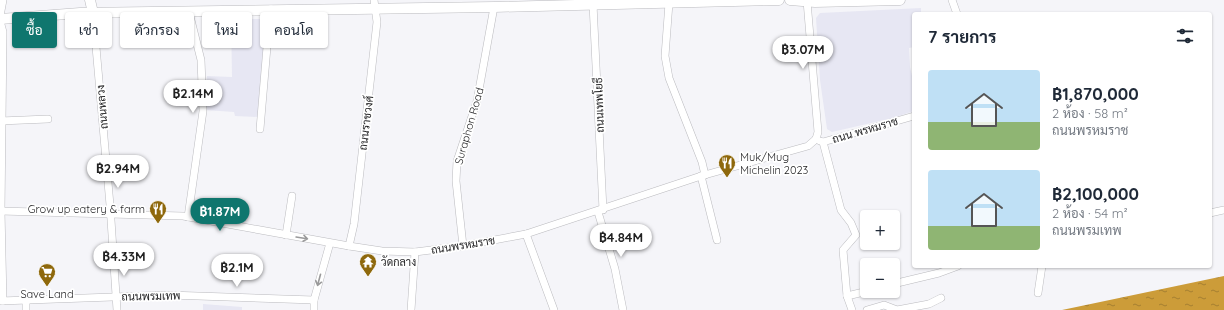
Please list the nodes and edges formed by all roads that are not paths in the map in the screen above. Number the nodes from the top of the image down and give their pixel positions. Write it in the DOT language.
graph roads {
  1 [pos="3,0"];
  2 [pos="90,0"];
  3 [pos="779,0"];
  4 [pos="790,0"];
  5 [pos="900,0"];
  6 [pos="952,0"];
  7 [pos="807,1"];
  8 [pos="592,2"];
  9 [pos="669,3"];
  10 [pos="375,4"];
  11 [pos="494,7"];
  12 [pos="271,9"];
  13 [pos="93,12"];
  14 [pos="189,12"];
  15 [pos="956,12"];
  16 [pos="65,15"];
  17 [pos="0,19"];
  18 [pos="194,32"];
  19 [pos="96,48"];
  20 [pos="912,117"];
  21 [pos="48,119"];
  22 [pos="1,121"];
  23 [pos="260,129"];
  24 [pos="819,140"];
  25 [pos="703,175"];
  26 [pos="292,196"];
  27 [pos="1224,210"];
  28 [pos="0,211"];
  29 [pos="601,211"];
  30 [pos="1212,213"];
  31 [pos="111,215"];
  32 [pos="188,217"];
  33 [pos="526,234"];
  34 [pos="286,235"];
  35 [pos="717,240"];
  36 [pos="330,243"];
  37 [pos="349,246"];
  38 [pos="463,246"];
  39 [pos="415,252"];
  40 [pos="953,268"];
  41 [pos="1042,268"];
  42 [pos="900,282"];
  43 [pos="860,293"];
  44 [pos="1038,293"];
  45 [pos="847,296"];
  46 [pos="116,297"];
  47 [pos="941,298"];
  48 [pos="314,300"];
  49 [pos="1,301"];
  50 [pos="26,301"];
  51 [pos="26,310"];
  52 [pos="117,310"];
  53 [pos="314,310"];
  54 [pos="411,310"];
  55 [pos="554,310"];
  56 [pos="623,310"];
  57 [pos="852,310"];
  58 [pos="867,310"];
  1 -- 17 [label="street"];
  2 -- 13 [label="street, ถนนหลวง"];
  3 -- 9 [label="street"];
  4 -- 7 [label="street"];
  5 -- 7 [label="street"];
  6 -- 15 [label="street"];
  7 -- 24 [label="street"];
  8 -- 9 [label="street"];
  8 -- 11 [label="street"];
  8 -- 29 [label="street, ถนนเทพโยธี"];
  9 -- 25 [label="street"];
  10 -- 11 [label="street"];
  10 -- 12 [label="street"];
  10 -- 37 [label="street, ถนนราชวงศ์"];
  11 -- 38 [label="street, Suraphon Road"];
  12 -- 14 [label="street"];
  12 -- 23 [label="street"];
  16 -- 17 [label="street"];
  17 -- 22 [label="street"];
  18 -- 32 [label="street"];
  19 -- 31 [label="street, ถนนหลวง"];
  20 -- 24 [label="street, ถนน พรหมราช"];
  21 -- 22 [label="street"];
  22 -- 28 [label="street"];
  24 -- 25 [label="street, ถนนพรหมราช"];
  24 -- 45 [label="street"];
  25 -- 29 [label="street, ถนนพรหมราช"];
  25 -- 35 [label="street"];
  26 -- 34 [label="street"];
  27 -- 30 [label="street"];
  28 -- 31 [label="street, ถนนพรหมราช"];
  28 -- 49 [label="street"];
  29 -- 33 [label="street, ถนนพรหมราช"];
  29 -- 56 [label="street, ถนนเทพโยธี"];
  31 -- 32 [label="street, ถนนพรหมราช"];
  31 -- 46 [label="street, ถนนหลวง"];
  32 -- 34 [label="street, ถนนพรหมราช"];
  33 -- 38 [label="street, ถนนพรหมราช"];
  33 -- 55 [label="street"];
  34 -- 36 [label="street, ถนนพรหมราช, one-way"];
  36 -- 37 [label="street, ถนนพรหมราช"];
  36 -- 48 [label="street, one-way"];
  37 -- 39 [label="street, ถนนพรหมราช"];
  38 -- 39 [label="street, ถนนพรหมราช"];
  39 -- 54 [label="street"];
  40 -- 42 [label="street"];
  41 -- 44 [label="street"];
  43 -- 45 [label="street"];
  45 -- 57 [label="street"];
  46 -- 48 [label="street, ถนนพรมเทพ"];
  46 -- 50 [label="street, ถนนพรมเทพ"];
  46 -- 52 [label="street, ถนนหลวง"];
  47 -- 58 [label="street"];
  48 -- 53 [label="street"];
  49 -- 50 [label="street, ถนนพรมเทพ"];
  50 -- 51 [label="street"];
}
